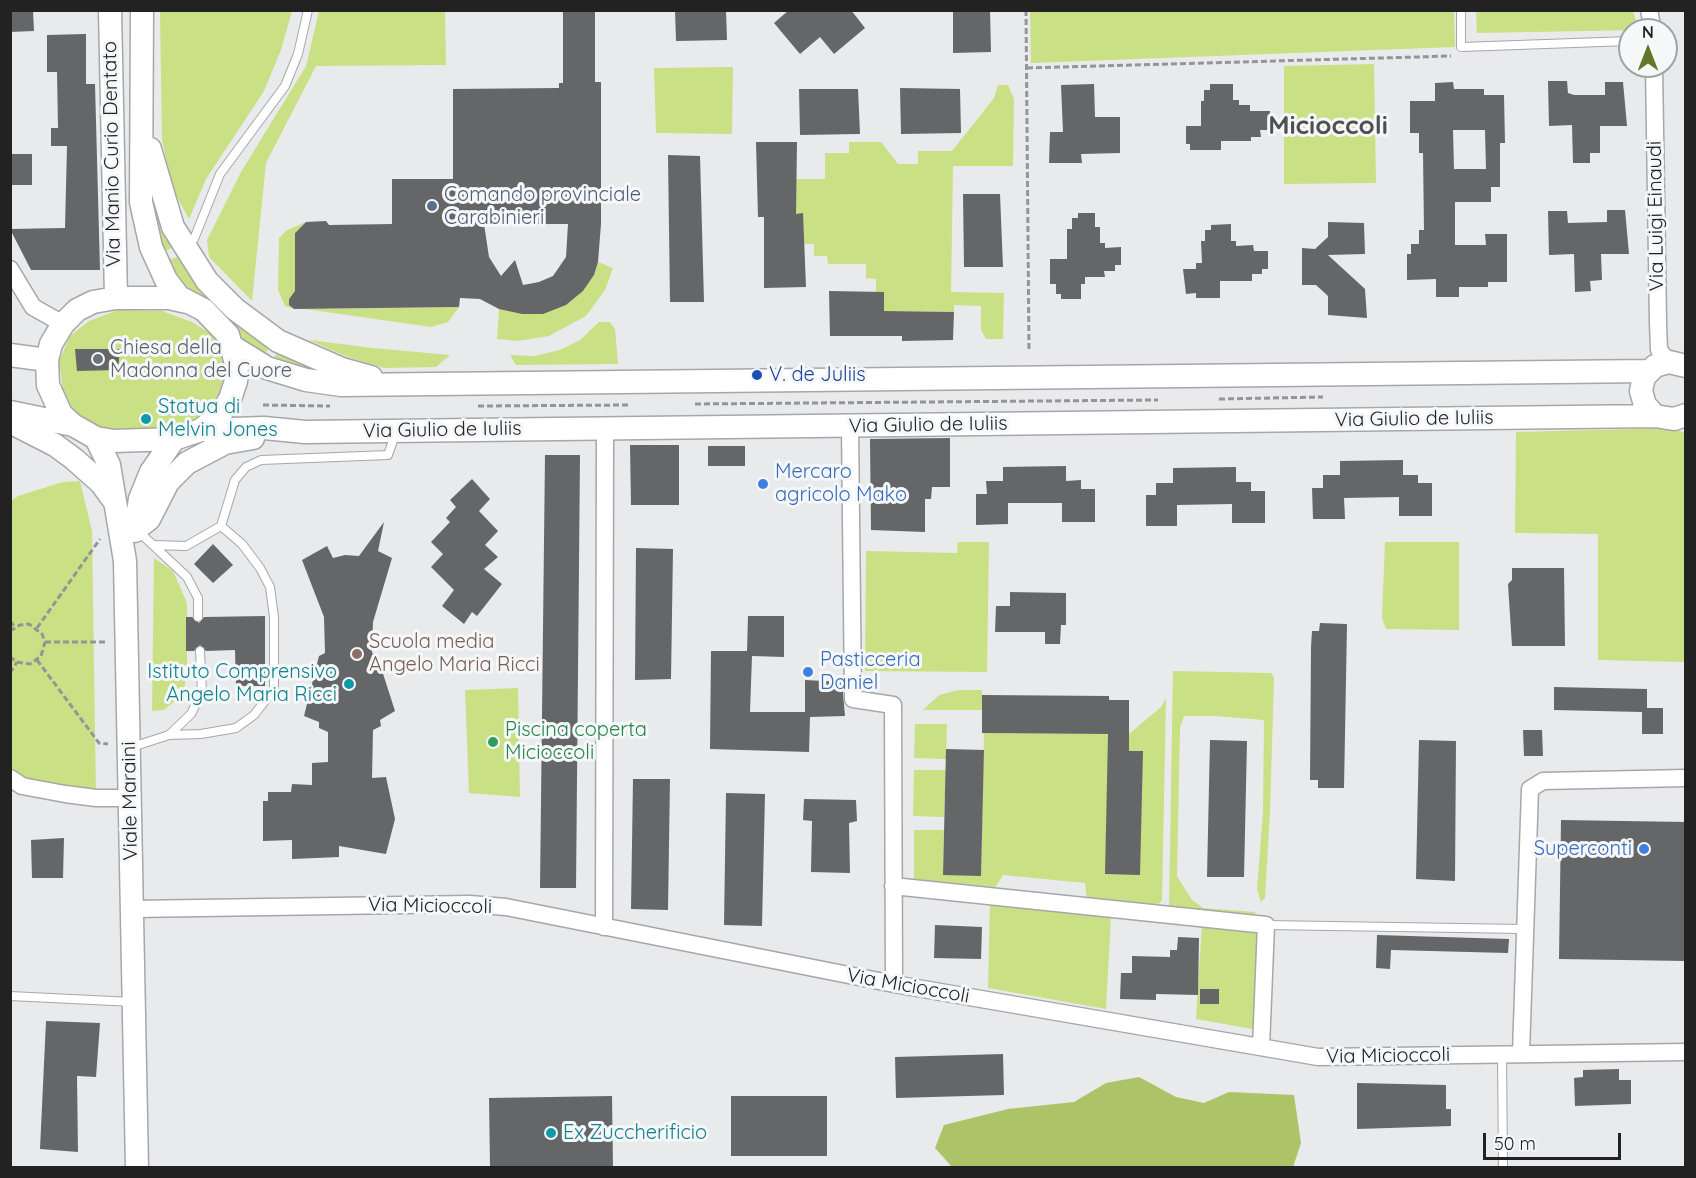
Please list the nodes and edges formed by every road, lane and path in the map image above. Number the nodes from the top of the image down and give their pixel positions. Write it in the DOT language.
graph roads {
  1 [pos="110,10"];
  2 [pos="142,10"];
  3 [pos="308,10"];
  4 [pos="1026,10"];
  5 [pos="1461,10"];
  6 [pos="1618,41"];
  7 [pos="1461,47"];
  8 [pos="1027,68"];
  9 [pos="1654,78"];
  10 [pos="142,116"];
  11 [pos="194,239"];
  12 [pos="10,269"];
  13 [pos="116,298"];
  14 [pos="187,302"];
  15 [pos="63,324"];
  16 [pos="233,347"];
  17 [pos="1029,352"];
  18 [pos="10,355"];
  19 [pos="47,360"];
  20 [pos="1677,364"];
  21 [pos="1649,371"];
  22 [pos="402,384"];
  23 [pos="1324,397"];
  24 [pos="1217,399"];
  25 [pos="1158,400"];
  26 [pos="695,404"];
  27 [pos="10,412"];
  28 [pos="1675,419"];
  29 [pos="10,422"];
  30 [pos="73,425"];
  31 [pos="850,426"];
  32 [pos="605,428"];
  33 [pos="201,430"];
  34 [pos="397,431"];
  35 [pos="305,432"];
  36 [pos="96,438"];
  37 [pos="174,440"];
  38 [pos="116,504"];
  39 [pos="221,526"];
  40 [pos="129,533"];
  41 [pos="155,545"];
  42 [pos="198,617"];
  43 [pos="10,621"];
  44 [pos="15,627"];
  45 [pos="37,628"];
  46 [pos="10,631"];
  47 [pos="45,642"];
  48 [pos="127,642"];
  49 [pos="200,651"];
  50 [pos="10,657"];
  51 [pos="37,660"];
  52 [pos="17,662"];
  53 [pos="10,673"];
  54 [pos="169,735"];
  55 [pos="129,748"];
  56 [pos="10,777"];
  57 [pos="1686,778"];
  58 [pos="130,798"];
  59 [pos="894,886"];
  60 [pos="132,909"];
  61 [pos="1266,925"];
  62 [pos="604,927"];
  63 [pos="1524,929"];
  64 [pos="894,984"];
  65 [pos="10,996"];
  66 [pos="134,1002"];
  67 [pos="1261,1047"];
  68 [pos="1686,1052"];
  69 [pos="1521,1053"];
  70 [pos="1502,1054"];
  71 [pos="137,1167"];
  72 [pos="1503,1167"];
  1 -- 13 [label="main road, Via Manio Curio Dentato"];
  2 -- 10 [label="main road"];
  3 -- 11 [label="lane"];
  4 -- 8 [label="path"];
  5 -- 7 [label="lane"];
  6 -- 7 [label="lane"];
  7 -- 8 [label="path"];
  8 -- 17 [label="path"];
  9 -- 20 [label="street, Via Luigi Einaudi"];
  10 -- 14 [label="main road"];
  10 -- 22 [label="main road"];
  12 -- 15 [label="street"];
  13 -- 14 [label="main road"];
  13 -- 15 [label="main road"];
  14 -- 16 [label="main road"];
  15 -- 19 [label="main road"];
  16 -- 22 [label="main road"];
  16 -- 33 [label="main road"];
  18 -- 19 [label="main road"];
  19 -- 30 [label="main road"];
  20 -- 21 [label="main road"];
  21 -- 22 [label="main road"];
  21 -- 28 [label="main road, Via Giulio de Iuliis"];
  23 -- 24 [label="path"];
  25 -- 26 [label="path"];
  27 -- 30 [label="main road"];
  28 -- 31 [label="main road, Via Giulio de Iuliis"];
  29 -- 38 [label="main road"];
  30 -- 36 [label="main road"];
  31 -- 32 [label="main road, Via Giulio de Iuliis"];
  31 -- 59 [label="street"];
  32 -- 34 [label="main road, Via Giulio de Iuliis"];
  32 -- 62 [label="street"];
  33 -- 35 [label="main road, Via Giulio de Iuliis"];
  33 -- 37 [label="main road"];
  34 -- 35 [label="main road, Via Giulio de Iuliis"];
  34 -- 39 [label="lane"];
  35 -- 40 [label="main road"];
  36 -- 37 [label="main road"];
  36 -- 38 [label="main road, Viale Maraini"];
  37 -- 40 [label="main road"];
  38 -- 40 [label="main road, Viale Maraini"];
  39 -- 41 [label="lane"];
  39 -- 54 [label="lane"];
  40 -- 41 [label="lane"];
  40 -- 45 [label="path"];
  40 -- 48 [label="main road, Viale Maraini"];
  41 -- 42 [label="lane"];
  43 -- 44 [label="path"];
  44 -- 45 [label="path"];
  44 -- 46 [label="path"];
  45 -- 47 [label="path"];
  47 -- 48 [label="path"];
  47 -- 51 [label="path"];
  48 -- 55 [label="main road, Viale Maraini"];
  49 -- 54 [label="lane"];
  50 -- 52 [label="path"];
  51 -- 52 [label="path"];
  51 -- 55 [label="path"];
  52 -- 53 [label="path"];
  54 -- 55 [label="lane"];
  55 -- 58 [label="main road, Viale Maraini"];
  56 -- 58 [label="street"];
  57 -- 63 [label="street"];
  58 -- 60 [label="main road, Viale Maraini"];
  59 -- 61 [label="street"];
  59 -- 64 [label="street"];
  60 -- 62 [label="street, Via Micioccoli"];
  60 -- 66 [label="main road, Viale Maraini"];
  61 -- 63 [label="lane"];
  61 -- 67 [label="street"];
  62 -- 64 [label="street, Via Micioccoli"];
  63 -- 69 [label="street"];
  64 -- 67 [label="street, Via Micioccoli"];
  65 -- 66 [label="lane"];
  66 -- 71 [label="main road, Viale Maraini"];
  67 -- 70 [label="street, Via Micioccoli"];
  68 -- 69 [label="street, Via Micioccoli"];
  69 -- 70 [label="street, Via Micioccoli"];
  70 -- 72 [label="lane"];
}
